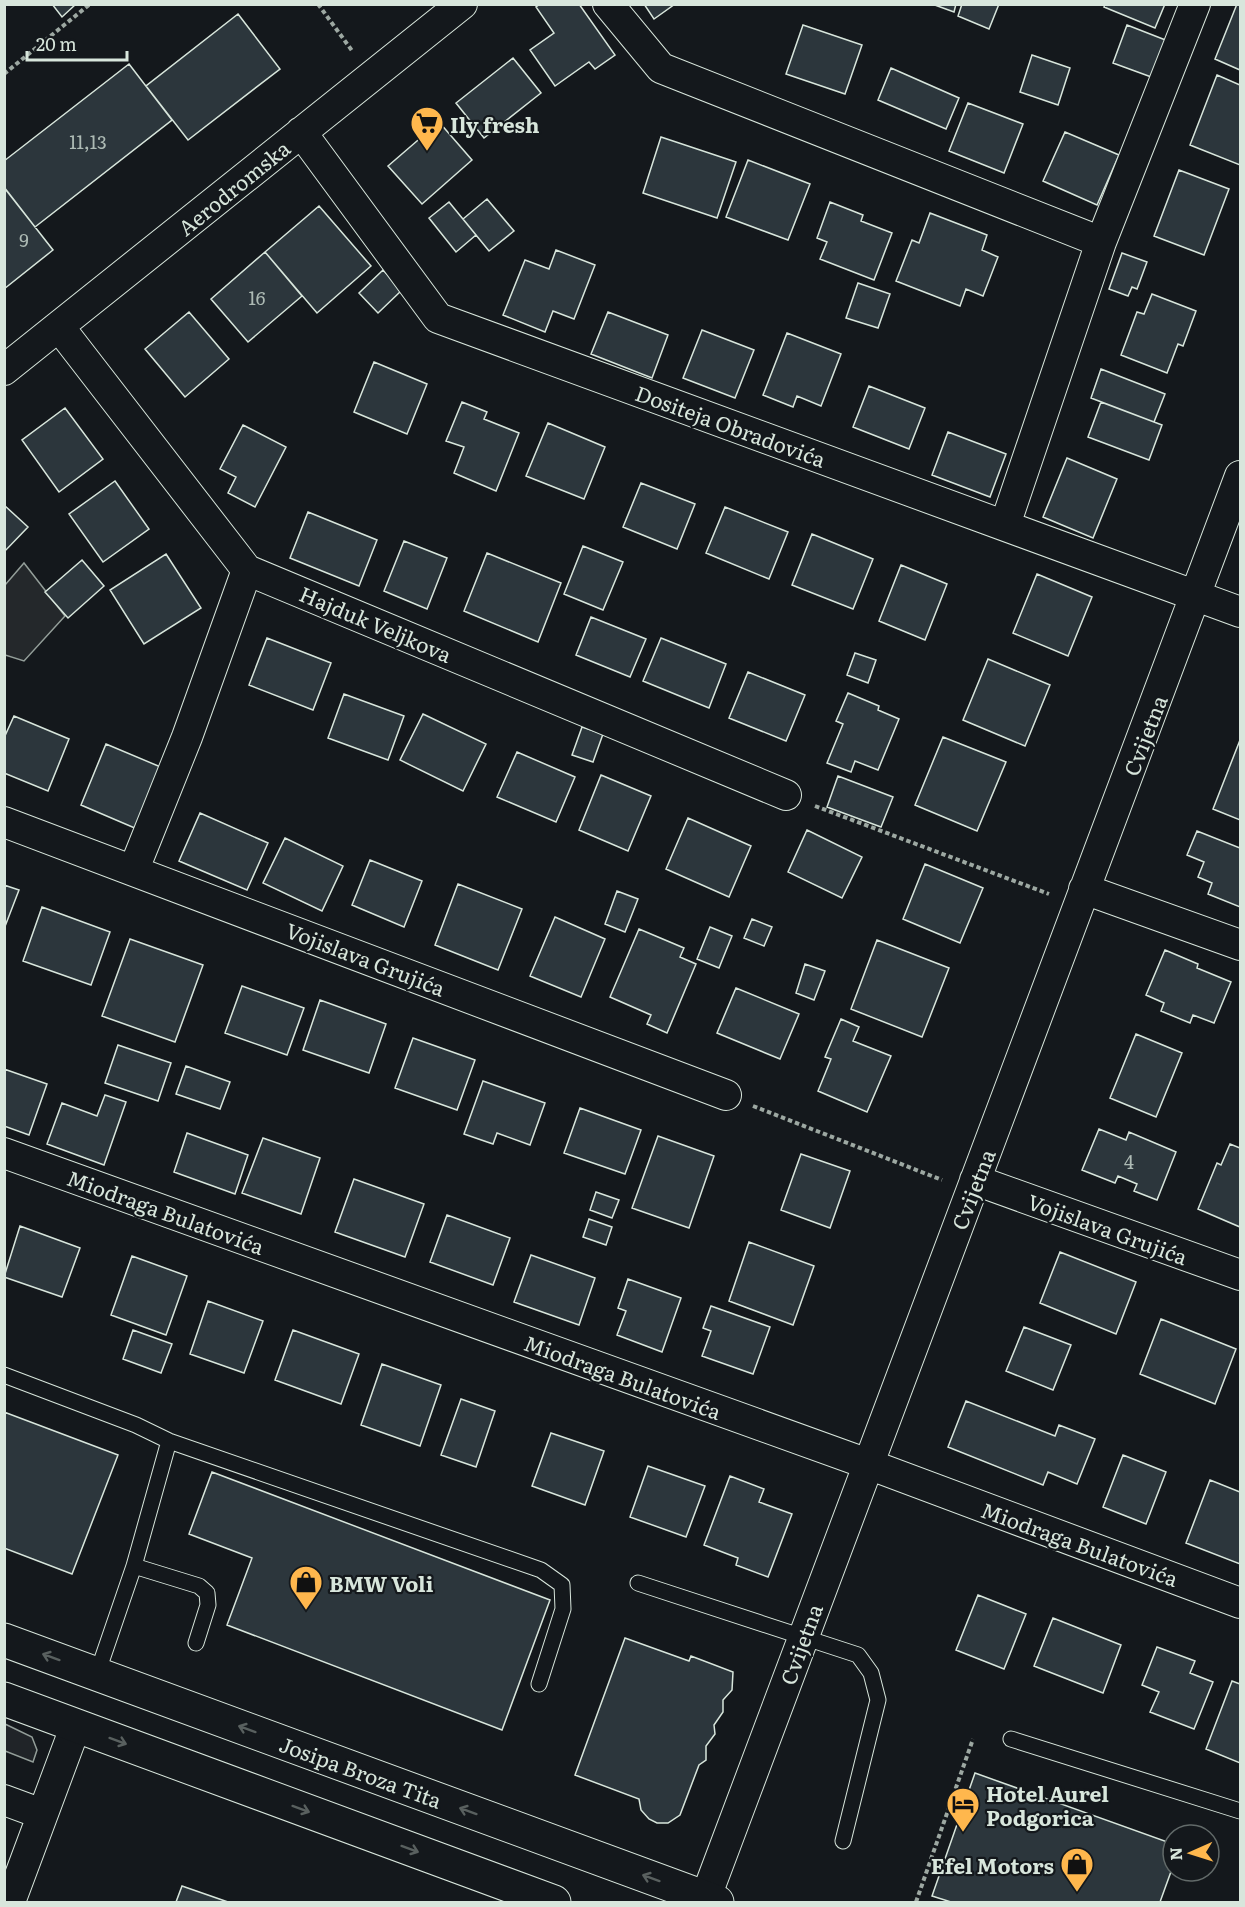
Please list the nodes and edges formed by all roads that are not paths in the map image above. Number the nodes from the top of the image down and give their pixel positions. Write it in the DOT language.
graph roads {
  1 [pos="462,4"];
  2 [pos="608,4"];
  3 [pos="1195,4"];
  4 [pos="301,132"];
  5 [pos="1101,242"];
  6 [pos="60,328"];
  7 [pos="4,370"];
  8 [pos="1240,476"];
  9 [pos="1005,525"];
  10 [pos="247,570"];
  11 [pos="1195,595"];
  12 [pos="1240,612"];
  13 [pos="786,795"];
  14 [pos="4,822"];
  15 [pos="134,870"];
  16 [pos="1081,897"];
  17 [pos="1240,945"];
  18 [pos="726,1095"];
  19 [pos="4,1153"];
  20 [pos="973,1186"];
  21 [pos="1240,1275"];
  22 [pos="4,1375"];
  23 [pos="169,1441"];
  24 [pos="868,1464"];
  25 [pos="134,1566"];
  26 [pos="638,1583"];
  27 [pos="1240,1603"];
  28 [pos="802,1638"];
  29 [pos="4,1640"];
  30 [pos="196,1642"];
  31 [pos="97,1674"];
  32 [pos="539,1684"];
  33 [pos="4,1699"];
  34 [pos="76,1725"];
  35 [pos="1011,1739"];
  36 [pos="4,1800"];
  37 [pos="1240,1810"];
  38 [pos="42,1814"];
  39 [pos="843,1841"];
  40 [pos="709,1901"];
  41 [pos="10,1902"];
  42 [pos="554,1902"];
  1 -- 4 [label="street, Aerodromska"];
  2 -- 5 [label="street"];
  3 -- 5 [label="street"];
  4 -- 6 [label="street, Aerodromska"];
  4 -- 9 [label="street, Dositeja Obradovića"];
  5 -- 9 [label="street"];
  6 -- 7 [label="street, Aerodromska"];
  6 -- 10 [label="street, Hajduk Veljkova"];
  8 -- 11 [label="street, Cvijetna"];
  9 -- 11 [label="street, Dositeja Obradovića"];
  10 -- 13 [label="street, Hajduk Veljkova"];
  10 -- 15 [label="street"];
  11 -- 12 [label="street, Dositeja Obradovića"];
  11 -- 16 [label="street, Cvijetna"];
  14 -- 15 [label="street, Vojislava Grujića"];
  15 -- 18 [label="street, Vojislava Grujića"];
  16 -- 17 [label="street"];
  16 -- 20 [label="street, Cvijetna"];
  19 -- 24 [label="street, Miodraga Bulatovića"];
  20 -- 21 [label="street, Vojislava Grujića"];
  20 -- 24 [label="street, Cvijetna"];
  22 -- 23 [label="lane"];
  23 -- 25 [label="lane"];
  23 -- 32 [label="lane"];
  24 -- 27 [label="street, Miodraga Bulatovića"];
  24 -- 28 [label="street, Cvijetna"];
  25 -- 30 [label="lane"];
  25 -- 31 [label="lane"];
  26 -- 28 [label="lane"];
  28 -- 39 [label="lane"];
  28 -- 40 [label="street, Cvijetna"];
  31 -- 29 [label="main road, Josipa Broza Tita, one-way"];
  40 -- 31 [label="main road, Josipa Broza Tita, one-way"];
  33 -- 34 [label="main road"];
  34 -- 38 [label="street"];
  34 -- 42 [label="main road, one-way"];
  35 -- 37 [label="lane"];
  36 -- 38 [label="street"];
  38 -- 41 [label="street"];
}
